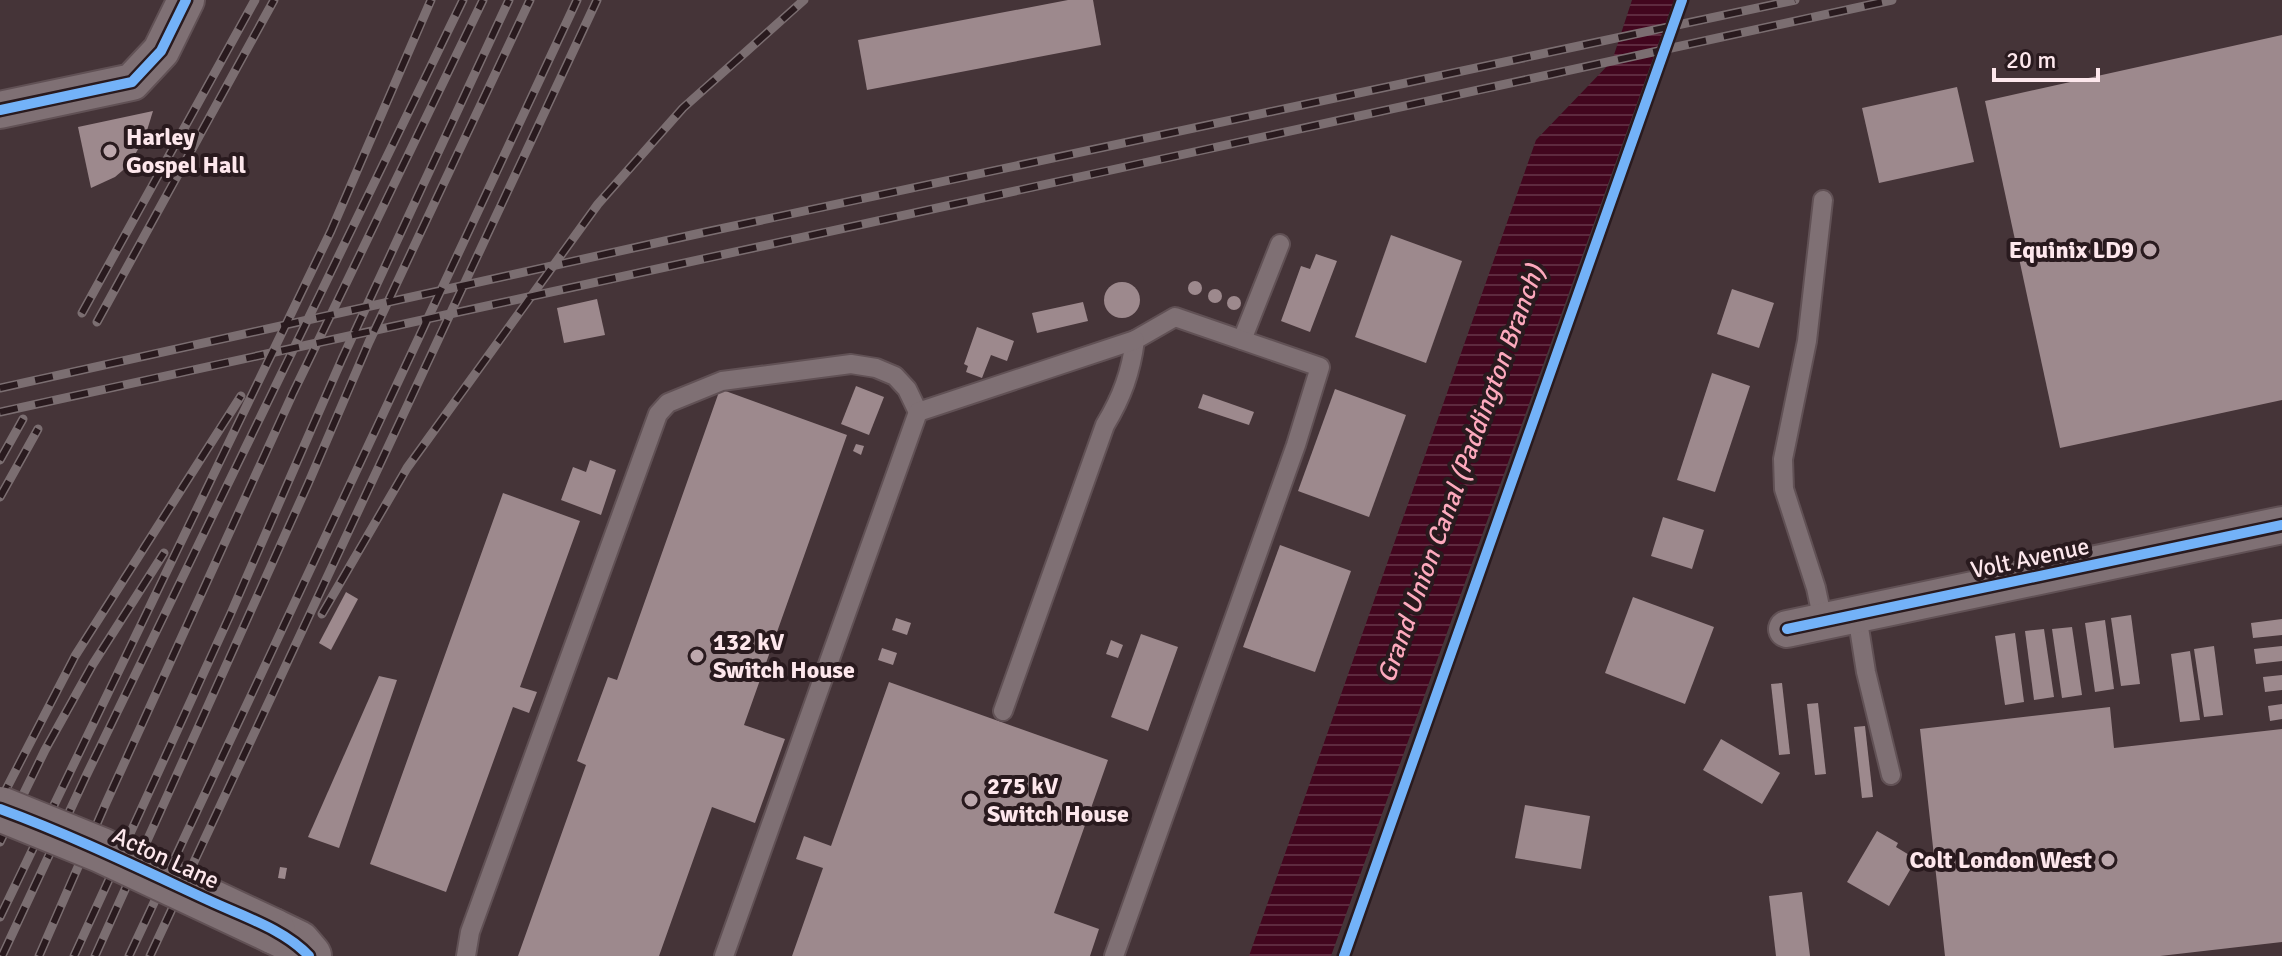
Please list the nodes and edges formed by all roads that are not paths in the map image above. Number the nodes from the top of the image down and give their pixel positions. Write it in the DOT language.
graph roads {
  1 [pos="186,0"];
  2 [pos="0,110"];
  3 [pos="1823,200"];
  4 [pos="1280,244"];
  5 [pos="1135,340"];
  6 [pos="1242,340"];
  7 [pos="918,412"];
  8 [pos="2282,525"];
  9 [pos="1840,618"];
  10 [pos="1787,629"];
  11 [pos="1003,711"];
  12 [pos="1891,775"];
  13 [pos="0,809"];
  14 [pos="304,950"];
  15 [pos="466,956"];
  16 [pos="724,956"];
  17 [pos="1114,956"];
  1 -- 2 [label="street"];
  3 -- 9 [label="lane"];
  4 -- 6 [label="lane"];
  5 -- 6 [label="lane"];
  5 -- 7 [label="lane"];
  5 -- 11 [label="lane"];
  6 -- 17 [label="lane"];
  7 -- 15 [label="lane"];
  7 -- 16 [label="lane"];
  8 -- 9 [label="street, Volt Avenue"];
  9 -- 10 [label="street, Volt Avenue"];
  9 -- 12 [label="lane"];
  13 -- 14 [label="main road, Acton Lane, bridge"];
}
